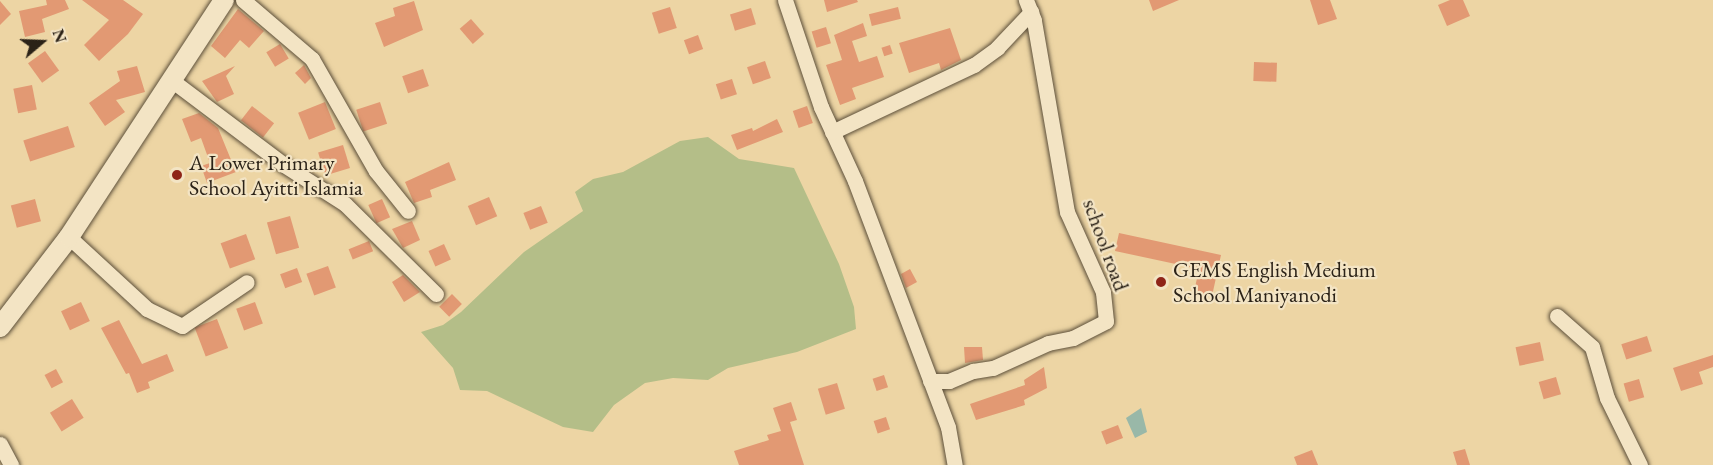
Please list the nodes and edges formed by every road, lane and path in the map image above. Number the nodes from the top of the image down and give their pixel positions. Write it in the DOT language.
graph roads {
  1 [pos="224,0"];
  2 [pos="243,0"];
  3 [pos="785,0"];
  4 [pos="1028,6"];
  5 [pos="170,79"];
  6 [pos="832,132"];
  7 [pos="408,211"];
  8 [pos="69,237"];
  9 [pos="247,282"];
  10 [pos="436,294"];
  11 [pos="1557,316"];
  12 [pos="0,327"];
  13 [pos="930,381"];
  14 [pos="0,444"];
  15 [pos="11,465"];
  16 [pos="955,465"];
  17 [pos="1640,465"];
  1 -- 5 [label="main road"];
  2 -- 7 [label="street"];
  3 -- 6 [label="street"];
  4 -- 6 [label="street"];
  4 -- 13 [label="street, school road"];
  5 -- 8 [label="main road"];
  5 -- 10 [label="street"];
  6 -- 13 [label="street"];
  8 -- 9 [label="street"];
  8 -- 12 [label="main road"];
  11 -- 17 [label="street"];
  13 -- 16 [label="street"];
  14 -- 15 [label="street"];
}
